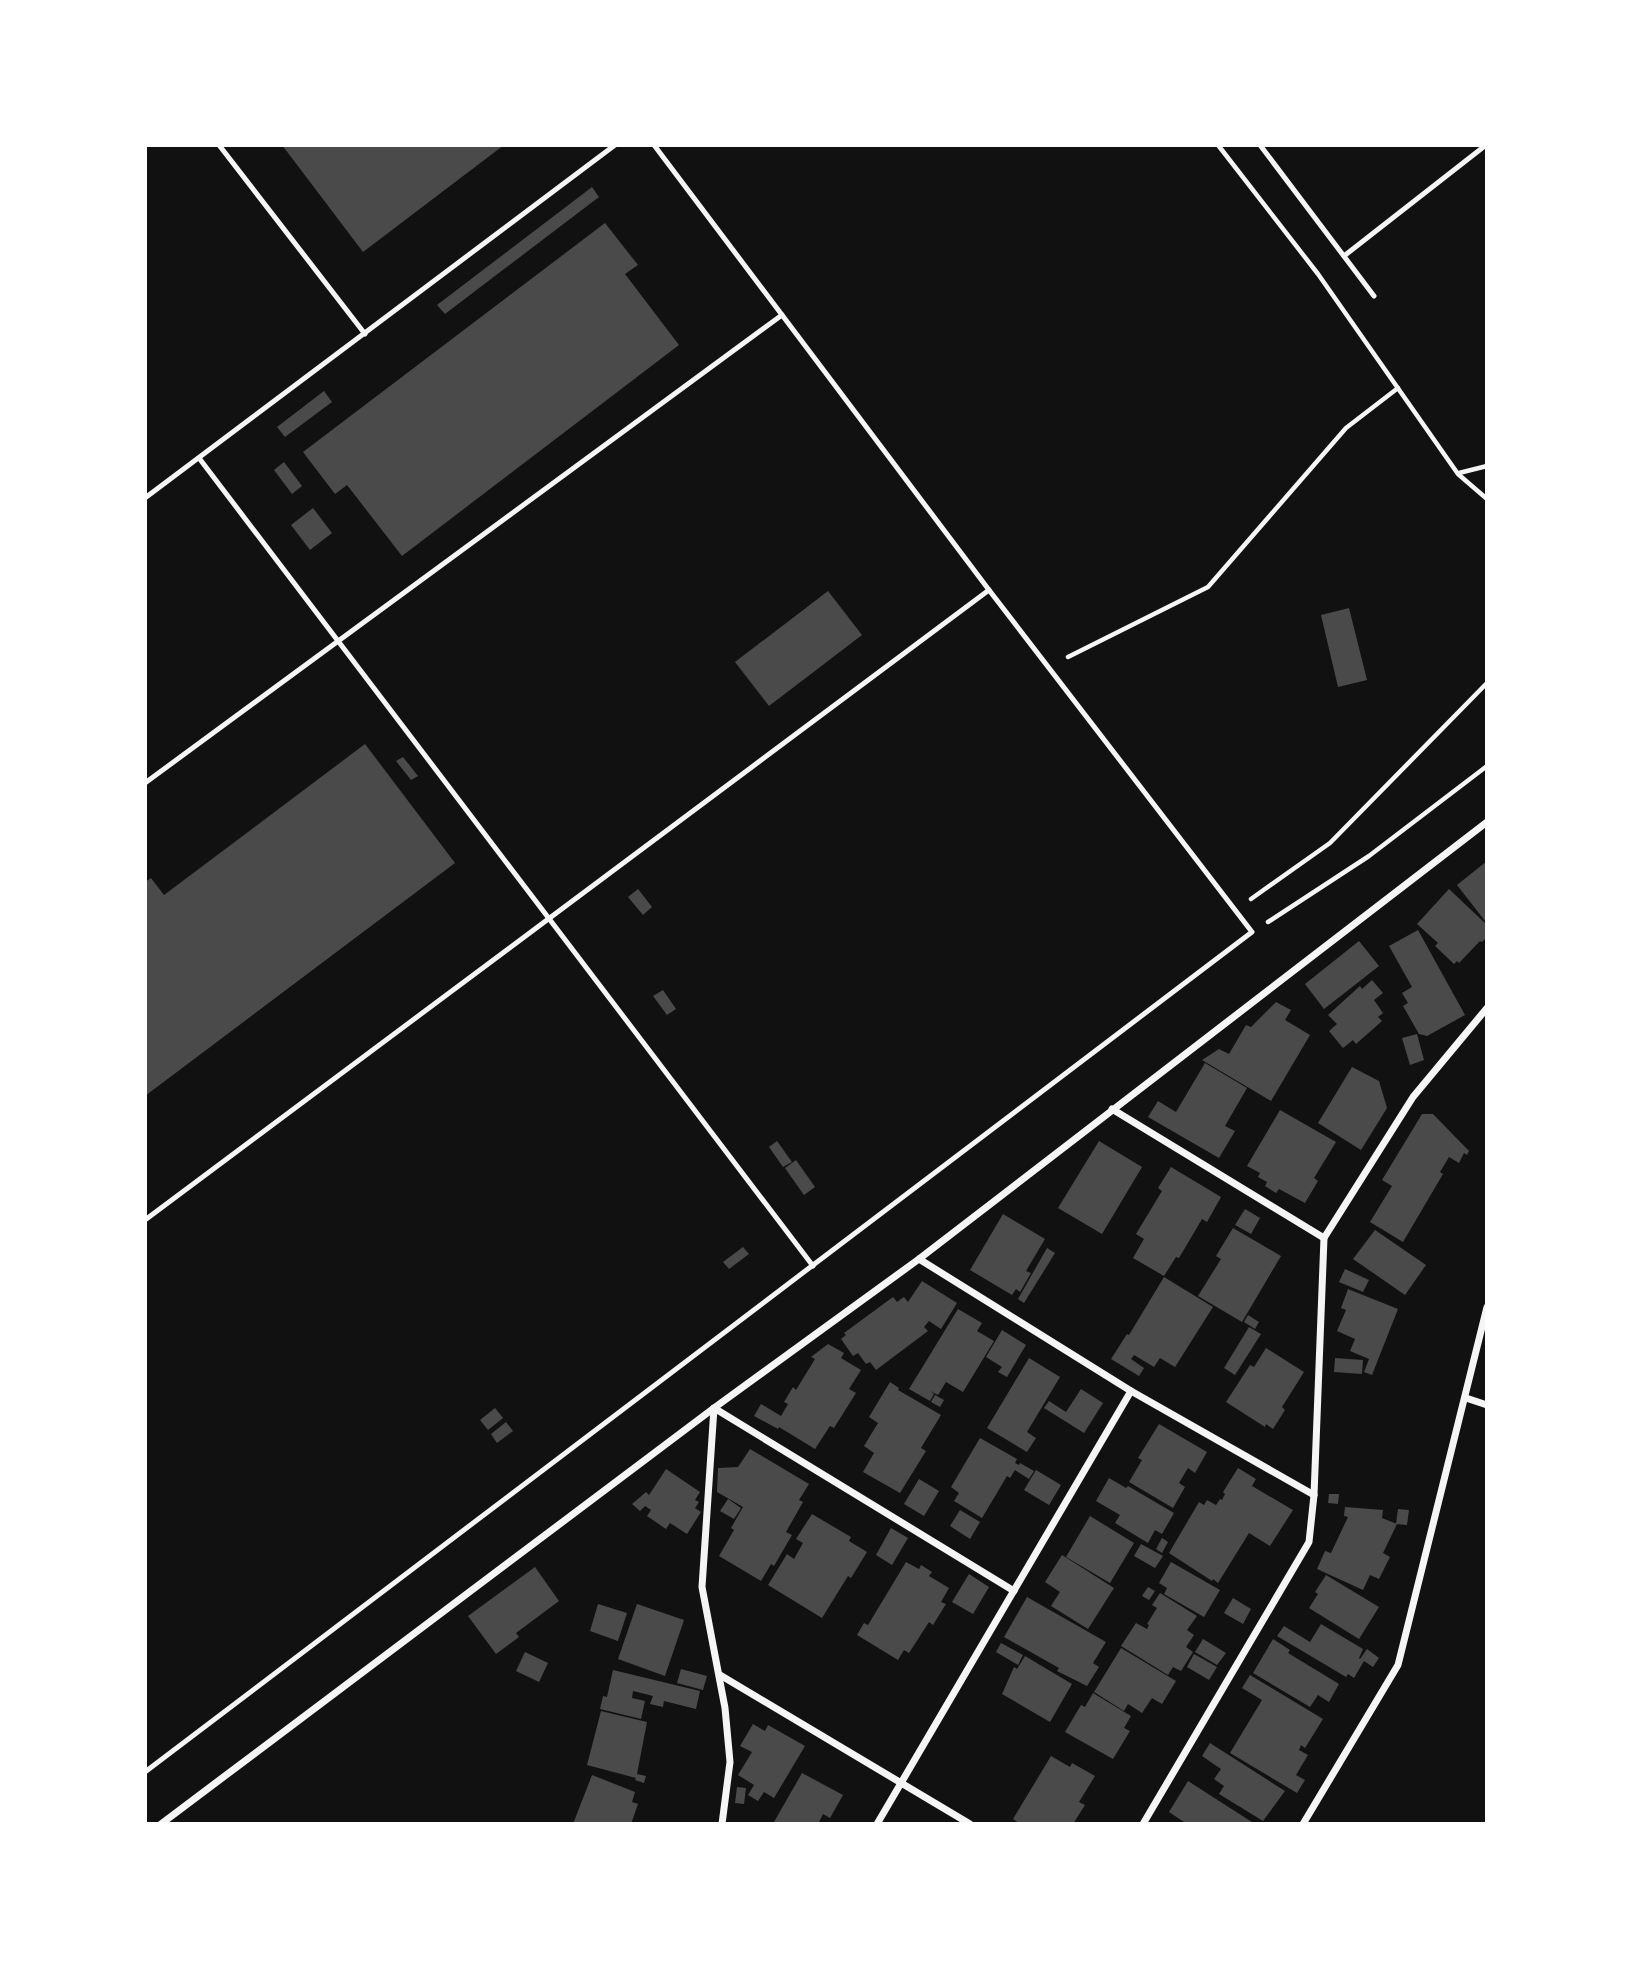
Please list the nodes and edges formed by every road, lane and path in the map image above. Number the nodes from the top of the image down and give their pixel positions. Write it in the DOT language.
graph roads {
  1 [pos="219,145"];
  2 [pos="615,145"];
  3 [pos="654,145"];
  4 [pos="1218,145"];
  5 [pos="1260,145"];
  6 [pos="1486,145"];
  7 [pos="1344,256"];
  8 [pos="1374,296"];
  9 [pos="782,315"];
  10 [pos="365,334"];
  11 [pos="1398,388"];
  12 [pos="199,458"];
  13 [pos="1487,466"];
  14 [pos="1458,474"];
  15 [pos="145,498"];
  16 [pos="1487,499"];
  17 [pos="989,590"];
  18 [pos="339,640"];
  19 [pos="1048,667"];
  20 [pos="1487,682"];
  21 [pos="1487,766"];
  22 [pos="145,783"];
  23 [pos="1487,822"];
  24 [pos="1236,910"];
  25 [pos="549,918"];
  26 [pos="1252,932"];
  27 [pos="1487,1008"];
  28 [pos="1112,1109"];
  29 [pos="145,1220"];
  30 [pos="1324,1238"];
  31 [pos="919,1259"];
  32 [pos="813,1266"];
  33 [pos="1487,1307"];
  34 [pos="1131,1391"];
  35 [pos="1466,1398"];
  36 [pos="1487,1405"];
  37 [pos="713,1408"];
  38 [pos="1314,1495"];
  39 [pos="1014,1591"];
  40 [pos="720,1675"];
  41 [pos="145,1772"];
  42 [pos="903,1782"];
  43 [pos="161,1824"];
  44 [pos="722,1824"];
  45 [pos="877,1824"];
  46 [pos="970,1824"];
  47 [pos="1143,1824"];
  48 [pos="1303,1824"];
  1 -- 10 [label="lane"];
  2 -- 10 [label="lane"];
  3 -- 9 [label="lane"];
  4 -- 11 [label="path"];
  5 -- 7 [label="lane"];
  6 -- 7 [label="lane"];
  7 -- 8 [label="lane"];
  9 -- 17 [label="lane"];
  9 -- 18 [label="lane"];
  10 -- 12 [label="lane"];
  11 -- 14 [label="path"];
  11 -- 19 [label="path"];
  12 -- 15 [label="lane"];
  12 -- 18 [label="lane"];
  13 -- 14 [label="path"];
  14 -- 16 [label="path"];
  17 -- 19 [label="lane"];
  17 -- 25 [label="lane"];
  18 -- 22 [label="lane"];
  18 -- 25 [label="lane"];
  19 -- 24 [label="lane"];
  20 -- 24 [label="path"];
  21 -- 26 [label="path"];
  23 -- 28 [label="street"];
  24 -- 26 [label="lane"];
  25 -- 29 [label="lane"];
  25 -- 32 [label="lane"];
  26 -- 32 [label="lane"];
  27 -- 30 [label="street"];
  28 -- 30 [label="street"];
  28 -- 31 [label="street"];
  30 -- 38 [label="street"];
  31 -- 34 [label="street"];
  31 -- 37 [label="street"];
  32 -- 41 [label="lane"];
  33 -- 35 [label="street"];
  34 -- 38 [label="street"];
  34 -- 39 [label="street"];
  35 -- 36 [label="street"];
  35 -- 48 [label="street"];
  37 -- 39 [label="street"];
  37 -- 40 [label="street"];
  37 -- 43 [label="street"];
  38 -- 47 [label="street"];
  39 -- 42 [label="street"];
  40 -- 42 [label="street"];
  40 -- 44 [label="street"];
  42 -- 45 [label="street"];
  42 -- 46 [label="street"];
}
